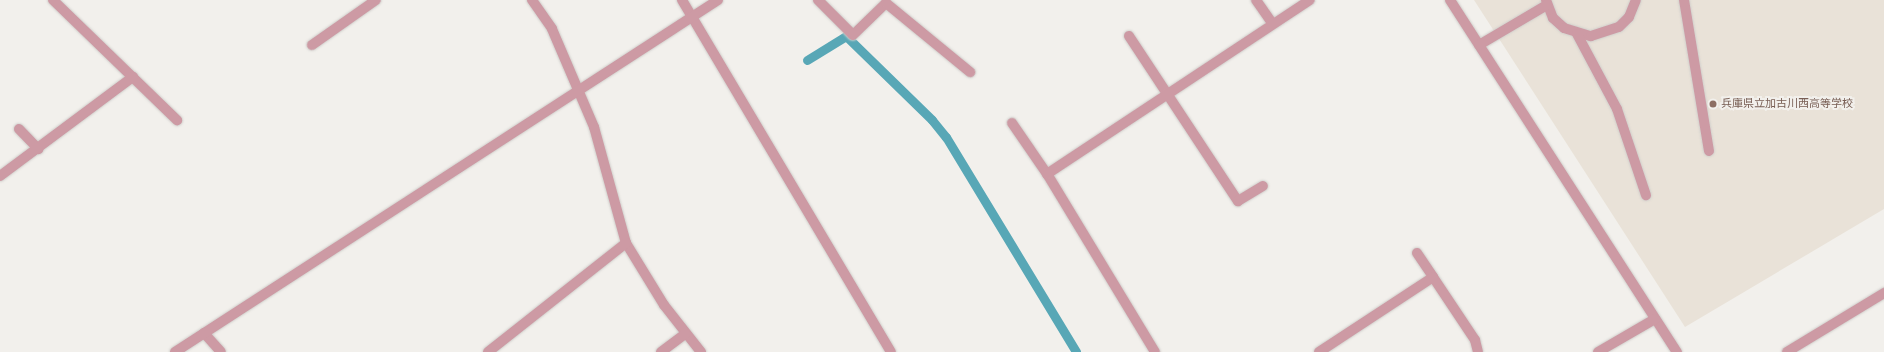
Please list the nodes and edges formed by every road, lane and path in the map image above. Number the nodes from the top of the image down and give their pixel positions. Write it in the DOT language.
graph roads {
  1 [pos="53,0"];
  2 [pos="376,0"];
  3 [pos="532,0"];
  4 [pos="682,0"];
  5 [pos="718,0"];
  6 [pos="818,0"];
  7 [pos="1256,0"];
  8 [pos="1310,0"];
  9 [pos="1450,0"];
  10 [pos="1636,0"];
  11 [pos="1684,0"];
  12 [pos="1547,2"];
  13 [pos="692,17"];
  14 [pos="1273,24"];
  15 [pos="1577,34"];
  16 [pos="1129,36"];
  17 [pos="312,45"];
  18 [pos="1480,45"];
  19 [pos="970,72"];
  20 [pos="133,77"];
  21 [pos="578,91"];
  22 [pos="1170,93"];
  23 [pos="177,120"];
  24 [pos="1012,123"];
  25 [pos="19,129"];
  26 [pos="38,149"];
  27 [pos="1709,151"];
  28 [pos="1047,174"];
  29 [pos="0,176"];
  30 [pos="1263,186"];
  31 [pos="1646,195"];
  32 [pos="626,243"];
  33 [pos="1417,253"];
  34 [pos="1433,277"];
  35 [pos="1884,293"];
  36 [pos="1655,319"];
  37 [pos="204,333"];
  38 [pos="686,334"];
  39 [pos="175,352"];
  40 [pos="221,352"];
  41 [pos="488,352"];
  42 [pos="661,352"];
  43 [pos="701,352"];
  44 [pos="891,352"];
  45 [pos="1155,352"];
  46 [pos="1319,352"];
  47 [pos="1478,352"];
  48 [pos="1598,352"];
  49 [pos="1677,352"];
  50 [pos="1787,352"];
  1 -- 20 [label="street"];
  2 -- 17 [label="street"];
  3 -- 21 [label="street"];
  4 -- 13 [label="street"];
  5 -- 13 [label="street"];
  6 -- 19 [label="street"];
  7 -- 14 [label="street"];
  8 -- 14 [label="street"];
  9 -- 18 [label="street"];
  10 -- 15 [label="street"];
  11 -- 27 [label="street"];
  12 -- 15 [label="street"];
  12 -- 18 [label="street"];
  13 -- 21 [label="street"];
  13 -- 44 [label="street"];
  14 -- 22 [label="street"];
  15 -- 31 [label="street"];
  16 -- 22 [label="street"];
  18 -- 36 [label="street"];
  20 -- 23 [label="street"];
  20 -- 26 [label="street"];
  21 -- 32 [label="street"];
  21 -- 37 [label="street"];
  22 -- 28 [label="street"];
  22 -- 30 [label="street"];
  24 -- 28 [label="street"];
  25 -- 26 [label="street"];
  26 -- 29 [label="street"];
  28 -- 45 [label="street"];
  32 -- 38 [label="street"];
  32 -- 41 [label="street"];
  33 -- 34 [label="street"];
  34 -- 46 [label="street"];
  34 -- 47 [label="street"];
  35 -- 50 [label="street"];
  36 -- 48 [label="street"];
  36 -- 49 [label="street"];
  37 -- 39 [label="street"];
  37 -- 40 [label="street"];
  38 -- 42 [label="street"];
  38 -- 43 [label="street"];
}
